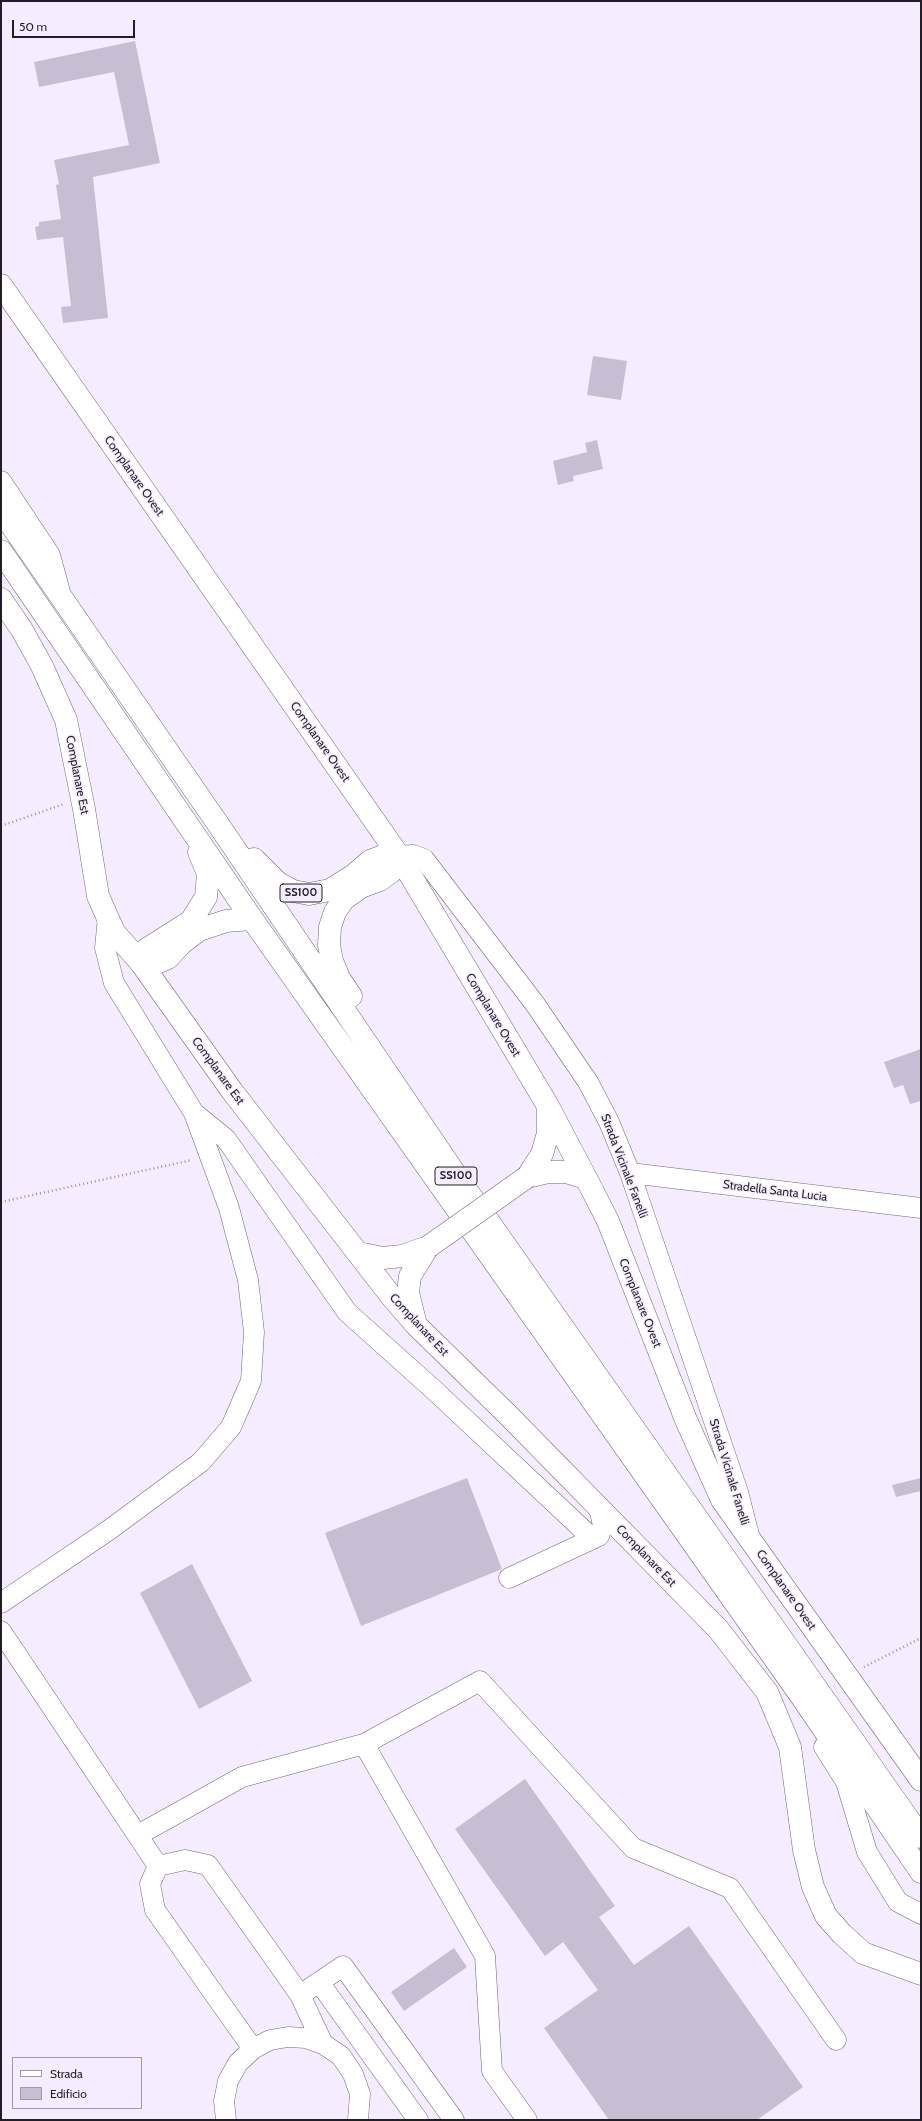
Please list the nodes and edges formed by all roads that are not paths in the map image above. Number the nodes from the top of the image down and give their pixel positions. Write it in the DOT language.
graph roads {
  1 [pos="1,285"];
  2 [pos="1,481"];
  3 [pos="1,510"];
  4 [pos="1,552"];
  5 [pos="62,598"];
  6 [pos="1,599"];
  7 [pos="187,821"];
  8 [pos="218,824"];
  9 [pos="399,856"];
  10 [pos="108,916"];
  11 [pos="252,919"];
  12 [pos="141,963"];
  13 [pos="548,1106"];
  14 [pos="194,1114"];
  15 [pos="630,1173"];
  16 [pos="528,1177"];
  17 [pos="458,1178"];
  18 [pos="586,1178"];
  19 [pos="921,1208"];
  20 [pos="428,1247"];
  21 [pos="358,1253"];
  22 [pos="416,1325"];
  23 [pos="599,1508"];
  24 [pos="593,1539"];
  25 [pos="750,1539"];
  26 [pos="509,1578"];
  27 [pos="1,1603"];
  28 [pos="1,1631"];
  29 [pos="801,1696"];
  30 [pos="364,1744"];
  31 [pos="921,1780"];
  32 [pos="138,1835"];
  33 [pos="921,1837"];
  34 [pos="158,1866"];
  35 [pos="921,1872"];
  36 [pos="921,1914"];
  37 [pos="921,1974"];
  38 [pos="319,1982"];
  39 [pos="300,1995"];
  40 [pos="836,2040"];
  41 [pos="323,2044"];
  42 [pos="253,2049"];
  43 [pos="226,2120"];
  44 [pos="358,2120"];
  45 [pos="418,2120"];
  46 [pos="454,2120"];
  47 [pos="527,2120"];
  1 -- 9 [label="main road, Complanare Ovest"];
  2 -- 5 [label="street"];
  3 -- 5 [label="main road, SS100"];
  4 -- 7 [label="main road, SS100"];
  5 -- 8 [label="main road, SS100"];
  6 -- 10 [label="main road, Complanare Est"];
  7 -- 11 [label="main road, SS100"];
  7 -- 12 [label="main road, SS100"];
  8 -- 9 [label="main road, SS100"];
  8 -- 17 [label="main road, SS100"];
  9 -- 13 [label="main road, Complanare Ovest"];
  9 -- 15 [label="street, Strada Vicinale Fanelli"];
  9 -- 17 [label="main road, SS100"];
  10 -- 12 [label="main road, Complanare Est"];
  10 -- 14 [label="street"];
  11 -- 12 [label="main road"];
  11 -- 29 [label="main road, SS100"];
  12 -- 21 [label="main road, Complanare Est"];
  13 -- 16 [label="main road"];
  13 -- 18 [label="main road, Complanare Ovest"];
  14 -- 24 [label="street"];
  14 -- 27 [label="street"];
  15 -- 19 [label="street, Stradella Santa Lucia"];
  15 -- 25 [label="street, Strada Vicinale Fanelli"];
  16 -- 18 [label="main road"];
  16 -- 20 [label="main road, bridge"];
  17 -- 33 [label="main road, SS100"];
  18 -- 25 [label="main road, Complanare Ovest"];
  20 -- 21 [label="main road"];
  20 -- 22 [label="main road"];
  21 -- 22 [label="main road, Complanare Est"];
  22 -- 23 [label="main road, Complanare Est"];
  23 -- 24 [label="street"];
  23 -- 37 [label="main road, Complanare Est"];
  24 -- 26 [label="street"];
  25 -- 31 [label="main road, Complanare Ovest"];
  28 -- 32 [label="street"];
  29 -- 35 [label="main road, SS100"];
  29 -- 36 [label="street"];
  30 -- 32 [label="street"];
  30 -- 40 [label="street"];
  30 -- 47 [label="street"];
  32 -- 34 [label="street"];
  34 -- 39 [label="street"];
  34 -- 42 [label="street"];
  38 -- 39 [label="street"];
  38 -- 45 [label="street"];
  38 -- 46 [label="street"];
  39 -- 41 [label="street"];
  41 -- 42 [label="street"];
  41 -- 44 [label="street"];
  42 -- 43 [label="street"];
}
